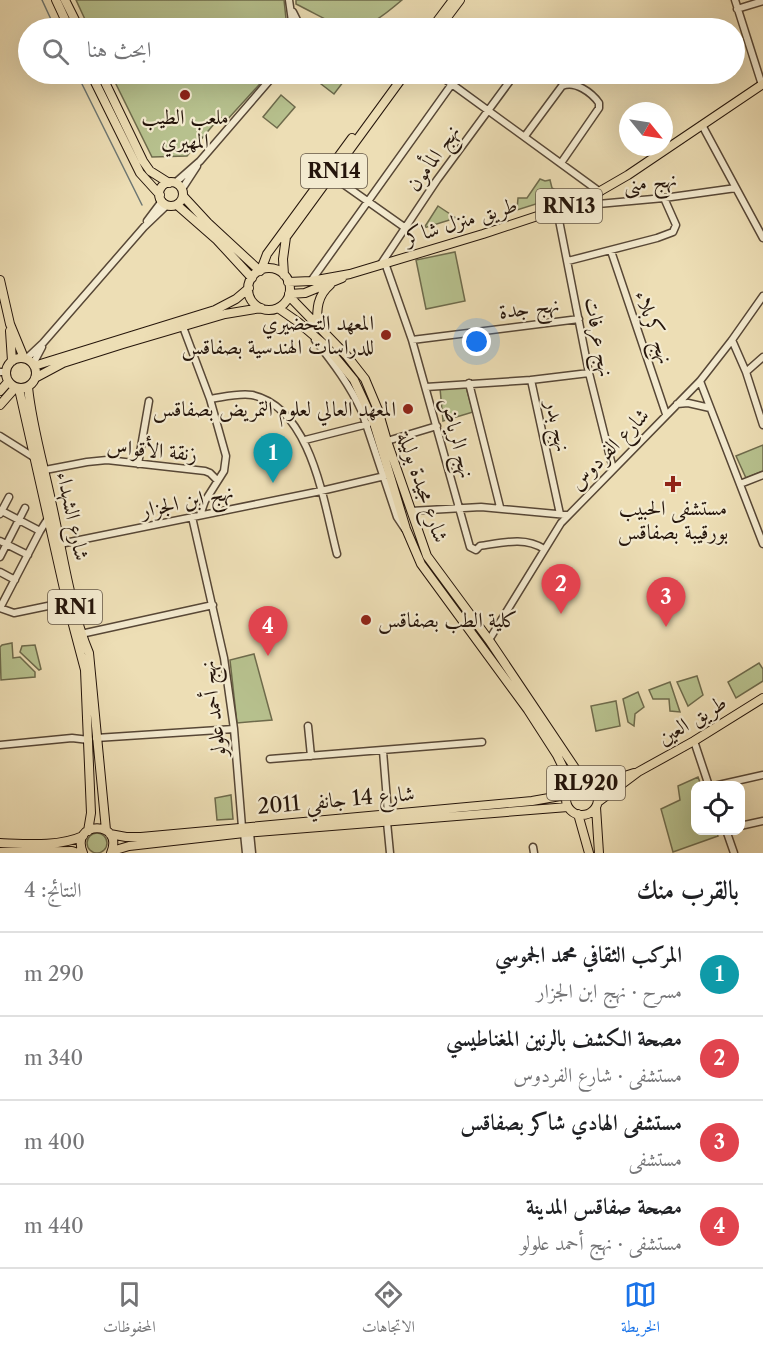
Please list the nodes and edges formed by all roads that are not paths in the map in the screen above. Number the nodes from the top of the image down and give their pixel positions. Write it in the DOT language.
graph roads {
  1 [pos="56,0"];
  2 [pos="65,0"];
  3 [pos="453,0"];
  4 [pos="460,0"];
  5 [pos="735,0"];
  6 [pos="763,1"];
  7 [pos="289,3"];
  8 [pos="737,9"];
  9 [pos="64,18"];
  10 [pos="74,18"];
  11 [pos="291,18"];
  12 [pos="297,18"];
  13 [pos="440,18"];
  14 [pos="446,18"];
  15 [pos="740,18"];
  16 [pos="745,33"];
  17 [pos="96,84"];
  18 [pos="106,84"];
  19 [pos="265,84"];
  20 [pos="392,84"];
  21 [pos="397,84"];
  22 [pos="452,84"];
  23 [pos="454,84"];
  24 [pos="507,84"];
  25 [pos="762,85"];
  26 [pos="488,110"];
  27 [pos="702,125"];
  28 [pos="525,136"];
  29 [pos="200,160"];
  30 [pos="561,163"];
  31 [pos="328,174"];
  32 [pos="172,183"];
  33 [pos="736,188"];
  34 [pos="600,192"];
  35 [pos="183,193"];
  36 [pos="664,198"];
  37 [pos="163,200"];
  38 [pos="369,201"];
  39 [pos="177,205"];
  40 [pos="567,206"];
  41 [pos="557,210"];
  42 [pos="404,227"];
  43 [pos="763,238"];
  44 [pos="611,251"];
  45 [pos="568,261"];
  46 [pos="383,263"];
  47 [pos="261,271"];
  48 [pos="350,273"];
  49 [pos="252,278"];
  50 [pos="286,278"];
  51 [pos="0,280"];
  52 [pos="311,281"];
  53 [pos="334,282"];
  54 [pos="249,288"];
  55 [pos="289,295"];
  56 [pos="763,296"];
  57 [pos="261,308"];
  58 [pos="278,308"];
  59 [pos="579,319"];
  60 [pos="10,324"];
  61 [pos="317,324"];
  62 [pos="183,327"];
  63 [pos="412,340"];
  64 [pos="732,340"];
  65 [pos="763,357"];
  66 [pos="12,361"];
  67 [pos="29,362"];
  68 [pos="3,372"];
  69 [pos="746,372"];
  70 [pos="589,373"];
  71 [pos="35,378"];
  72 [pos="531,380"];
  73 [pos="700,381"];
  74 [pos="469,383"];
  75 [pos="17,387"];
  76 [pos="426,387"];
  77 [pos="0,391"];
  78 [pos="210,399"];
  79 [pos="149,401"];
  80 [pos="676,404"];
  81 [pos="0,405"];
  82 [pos="710,408"];
  83 [pos="666,414"];
  84 [pos="370,424"];
  85 [pos="763,425"];
  86 [pos="437,426"];
  87 [pos="0,436"];
  88 [pos="305,440"];
  89 [pos="387,441"];
  90 [pos="36,459"];
  91 [pos="138,464"];
  92 [pos="613,469"];
  93 [pos="45,470"];
  94 [pos="386,475"];
  95 [pos="763,475"];
  96 [pos="217,480"];
  97 [pos="740,484"];
  98 [pos="321,491"];
  99 [pos="9,496"];
  100 [pos="500,507"];
  101 [pos="25,508"];
  102 [pos="459,508"];
  103 [pos="411,511"];
  104 [pos="1,512"];
  105 [pos="563,514"];
  106 [pos="200,515"];
  107 [pos="49,517"];
  108 [pos="192,517"];
  109 [pos="18,519"];
  110 [pos="761,530"];
  111 [pos="40,531"];
  112 [pos="3,542"];
  113 [pos="60,544"];
  114 [pos="763,544"];
  115 [pos="544,549"];
  116 [pos="337,554"];
  117 [pos="28,555"];
  118 [pos="0,557"];
  119 [pos="0,572"];
  120 [pos="15,580"];
  121 [pos="67,602"];
  122 [pos="213,605"];
  123 [pos="0,608"];
  124 [pos="81,634"];
  125 [pos="491,638"];
  126 [pos="763,698"];
  127 [pos="308,726"];
  128 [pos="234,729"];
  129 [pos="92,739"];
  130 [pos="694,741"];
  131 [pos="482,742"];
  132 [pos="0,745"];
  133 [pos="383,751"];
  134 [pos="311,756"];
  135 [pos="270,759"];
  136 [pos="639,772"];
  137 [pos="763,776"];
  138 [pos="707,781"];
  139 [pos="738,781"];
  140 [pos="586,783"];
  141 [pos="572,786"];
  142 [pos="566,795"];
  143 [pos="597,804"];
  144 [pos="568,807"];
  145 [pos="578,814"];
  146 [pos="387,818"];
  147 [pos="763,820"];
  148 [pos="745,824"];
  149 [pos="245,831"];
  150 [pos="108,832"];
  151 [pos="85,833"];
  152 [pos="727,835"];
  153 [pos="0,843"];
  154 [pos="0,852"];
  155 [pos="111,852"];
  156 [pos="33,853"];
  157 [pos="78,853"];
  158 [pos="83,853"];
  159 [pos="246,853"];
  160 [pos="252,853"];
  161 [pos="390,853"];
  162 [pos="589,853"];
  163 [pos="599,853"];
  164 [pos="734,853"];
  1 -- 9 [label="main road"];
  2 -- 10 [label="main road"];
  3 -- 13 [label="main road"];
  4 -- 14 [label="main road"];
  5 -- 8 [label="street"];
  6 -- 8 [label="street"];
  7 -- 11 [label="street"];
  7 -- 12 [label="street"];
  8 -- 15 [label="street"];
  16 -- 25 [label="street"];
  17 -- 37 [label="main road"];
  18 -- 32 [label="main road"];
  19 -- 29 [label="street"];
  20 -- 31 [label="main road, RN14"];
  21 -- 31 [label="main road, RN14"];
  22 -- 38 [label="street"];
  23 -- 26 [label="street"];
  24 -- 26 [label="street, نهج المأمون"];
  25 -- 27 [label="main road, طريق منزل شاكر / RN13"];
  26 -- 28 [label="street"];
  26 -- 42 [label="street, نهج المأمون"];
  27 -- 33 [label="street"];
  27 -- 34 [label="main road, طريق منزل شاكر / RN13"];
  28 -- 30 [label="street"];
  28 -- 30 [label="street"];
  29 -- 32 [label="street"];
  29 -- 35 [label="street"];
  30 -- 34 [label="street"];
  31 -- 38 [label="street"];
  31 -- 47 [label="main road, RN14"];
  31 -- 50 [label="main road, RN14"];
  32 -- 35 [label="main road"];
  32 -- 37 [label="main road"];
  33 -- 36 [label="street, نهج منى"];
  33 -- 43 [label="street"];
  34 -- 40 [label="main road, طريق منزل شاكر / RN13"];
  35 -- 39 [label="main road"];
  35 -- 47 [label="main road"];
  36 -- 40 [label="street, نهج منى"];
  36 -- 44 [label="street"];
  37 -- 39 [label="main road"];
  37 -- 67 [label="street"];
  38 -- 42 [label="street"];
  38 -- 52 [label="street"];
  39 -- 49 [label="main road"];
  40 -- 41 [label="main road, طريق منزل شاكر / RN13"];
  41 -- 45 [label="street, نهج عرفات"];
  41 -- 46 [label="main road, طريق منزل شاكر / RN13"];
  42 -- 46 [label="street, نهج المأمون"];
  44 -- 45 [label="street"];
  44 -- 83 [label="street, نهج كربلاء"];
  45 -- 59 [label="street, نهج عرفات"];
  46 -- 48 [label="main road, طريق منزل شاكر / RN13"];
  46 -- 63 [label="street, نهج الرياض"];
  47 -- 49 [label="main road"];
  47 -- 50 [label="main road"];
  48 -- 52 [label="main road, طريق منزل شاكر / RN13"];
  48 -- 53 [label="main road, طريق منزل شاكر / RN13"];
  49 -- 54 [label="main road"];
  50 -- 52 [label="main road, طريق منزل شاكر / RN13"];
  50 -- 55 [label="main road"];
  51 -- 60 [label="main road"];
  53 -- 55 [label="main road, طريق منزل شاكر / RN13"];
  53 -- 61 [label="main road"];
  54 -- 57 [label="main road"];
  54 -- 67 [label="main road"];
  55 -- 58 [label="main road"];
  55 -- 61 [label="main road, شارع مجيدة بوليلة"];
  56 -- 64 [label="street, شارع الفردوس"];
  57 -- 58 [label="main road"];
  57 -- 62 [label="main road"];
  58 -- 84 [label="main road, شارع مجيدة بوليلة"];
  59 -- 63 [label="street, نهج جدة"];
  59 -- 70 [label="street, نهج عرفات"];
  60 -- 66 [label="main road"];
  60 -- 67 [label="main road"];
  61 -- 89 [label="main road, شارع مجيدة بوليلة"];
  62 -- 71 [label="main road"];
  62 -- 78 [label="street"];
  63 -- 76 [label="street, نهج الرياض"];
  64 -- 69 [label="street"];
  64 -- 73 [label="street, شارع الفردوس"];
  65 -- 69 [label="street"];
  66 -- 67 [label="main road"];
  66 -- 68 [label="main road, RN1"];
  67 -- 71 [label="main road"];
  68 -- 75 [label="main road, RN1"];
  69 -- 85 [label="street"];
  70 -- 72 [label="street"];
  70 -- 92 [label="street, نهج عرفات"];
  71 -- 75 [label="main road"];
  72 -- 74 [label="street"];
  72 -- 105 [label="street, نهج بدر"];
  73 -- 80 [label="street, شارع الفردوس"];
  73 -- 82 [label="street"];
  74 -- 76 [label="street"];
  74 -- 100 [label="street"];
  75 -- 77 [label="main road"];
  75 -- 81 [label="main road"];
  75 -- 90 [label="main road, شارع الشهداء / RN1"];
  75 -- 93 [label="main road, شارع الشهداء / RN1"];
  76 -- 86 [label="street, نهج الرياض"];
  78 -- 88 [label="street"];
  78 -- 96 [label="street"];
  79 -- 91 [label="street"];
  80 -- 82 [label="street"];
  80 -- 83 [label="street, شارع الفردوس"];
  82 -- 97 [label="street"];
  83 -- 92 [label="street, شارع الفردوس"];
  84 -- 88 [label="street"];
  84 -- 94 [label="main road, شارع مجيدة بوليلة"];
  86 -- 89 [label="street"];
  86 -- 102 [label="street, نهج الرياض"];
  87 -- 90 [label="street"];
  88 -- 98 [label="street"];
  89 -- 103 [label="main road, شارع مجيدة بوليلة"];
  90 -- 107 [label="main road, شارع الشهداء / RN1"];
  91 -- 93 [label="street, زنقة الأقواس"];
  91 -- 96 [label="street, زنقة الأقواس"];
  92 -- 105 [label="street, شارع الفردوس"];
  93 -- 113 [label="main road, شارع الشهداء / RN1"];
  94 -- 98 [label="street, نهج ابن الجزار"];
  94 -- 141 [label="main road, شارع مجيدة بوليلة"];
  95 -- 97 [label="street"];
  96 -- 106 [label="street"];
  97 -- 110 [label="street"];
  98 -- 106 [label="street, نهج ابن الجزار"];
  98 -- 116 [label="street"];
  99 -- 104 [label="street"];
  100 -- 102 [label="street"];
  100 -- 105 [label="street"];
  101 -- 109 [label="street"];
  102 -- 103 [label="street"];
  102 -- 115 [label="street, نهج الرياض"];
  103 -- 125 [label="main road, شارع مجيدة بوليلة"];
  104 -- 109 [label="street"];
  105 -- 115 [label="street, شارع الفردوس"];
  106 -- 108 [label="street, نهج ابن الجزار"];
  107 -- 111 [label="street"];
  107 -- 121 [label="main road, شارع الشهداء / RN1"];
  108 -- 113 [label="street, نهج ابن الجزار"];
  108 -- 122 [label="street, نهج أحمد علولو"];
  109 -- 111 [label="street"];
  109 -- 112 [label="street"];
  110 -- 114 [label="street"];
  111 -- 117 [label="street"];
  112 -- 117 [label="street"];
  112 -- 118 [label="street"];
  113 -- 124 [label="main road, شارع الشهداء / RN1"];
  115 -- 125 [label="street, شارع الفردوس"];
  117 -- 120 [label="street"];
  119 -- 120 [label="street"];
  120 -- 123 [label="street"];
  121 -- 123 [label="street"];
  121 -- 129 [label="main road, شارع الشهداء / RN1"];
  122 -- 124 [label="street"];
  122 -- 128 [label="street, نهج أحمد علولو"];
  124 -- 129 [label="main road, شارع الشهداء / RN1"];
  125 -- 140 [label="main road, شارع مجيدة بوليلة"];
  126 -- 130 [label="main road, طريق العين / RL920"];
  127 -- 134 [label="street"];
  128 -- 129 [label="street"];
  128 -- 149 [label="street, نهج أحمد علولو"];
  129 -- 132 [label="street"];
  129 -- 150 [label="main road, شارع الشهداء / RN1"];
  129 -- 151 [label="main road, شارع الشهداء / RN1"];
  130 -- 136 [label="main road, طريق العين / RL920"];
  130 -- 138 [label="street"];
  131 -- 133 [label="street"];
  133 -- 134 [label="street"];
  133 -- 146 [label="street"];
  134 -- 135 [label="street"];
  136 -- 140 [label="main road, طريق العين / RL920"];
  136 -- 143 [label="main road, طريق العين / RL920"];
  137 -- 139 [label="street"];
  140 -- 141 [label="main road, RL920"];
  140 -- 143 [label="main road, RL920"];
  141 -- 142 [label="main road, RL920"];
  142 -- 144 [label="main road, RL920"];
  142 -- 146 [label="main road, شارع 14 جانفي 2011"];
  143 -- 145 [label="main road, RL920"];
  143 -- 163 [label="main road"];
  144 -- 145 [label="main road, RL920"];
  144 -- 146 [label="main road, شارع 14 جانفي 2011"];
  145 -- 162 [label="main road"];
  146 -- 149 [label="main road, شارع 14 جانفي 2011"];
  146 -- 161 [label="street"];
  147 -- 148 [label="street"];
  149 -- 150 [label="main road, شارع 14 جانفي 2011"];
  149 -- 155 [label="main road, شارع 14 جانفي 2011"];
  149 -- 159 [label="street"];
  149 -- 160 [label="street"];
  150 -- 151 [label="main road, شارع 14 جانفي 2011"];
  150 -- 155 [label="main road, RN1"];
  151 -- 153 [label="main road, شارع 14 جانفي 2011"];
  151 -- 158 [label="main road, RN1"];
  152 -- 164 [label="street"];
  154 -- 156 [label="main road"];
  156 -- 157 [label="main road"];
}
